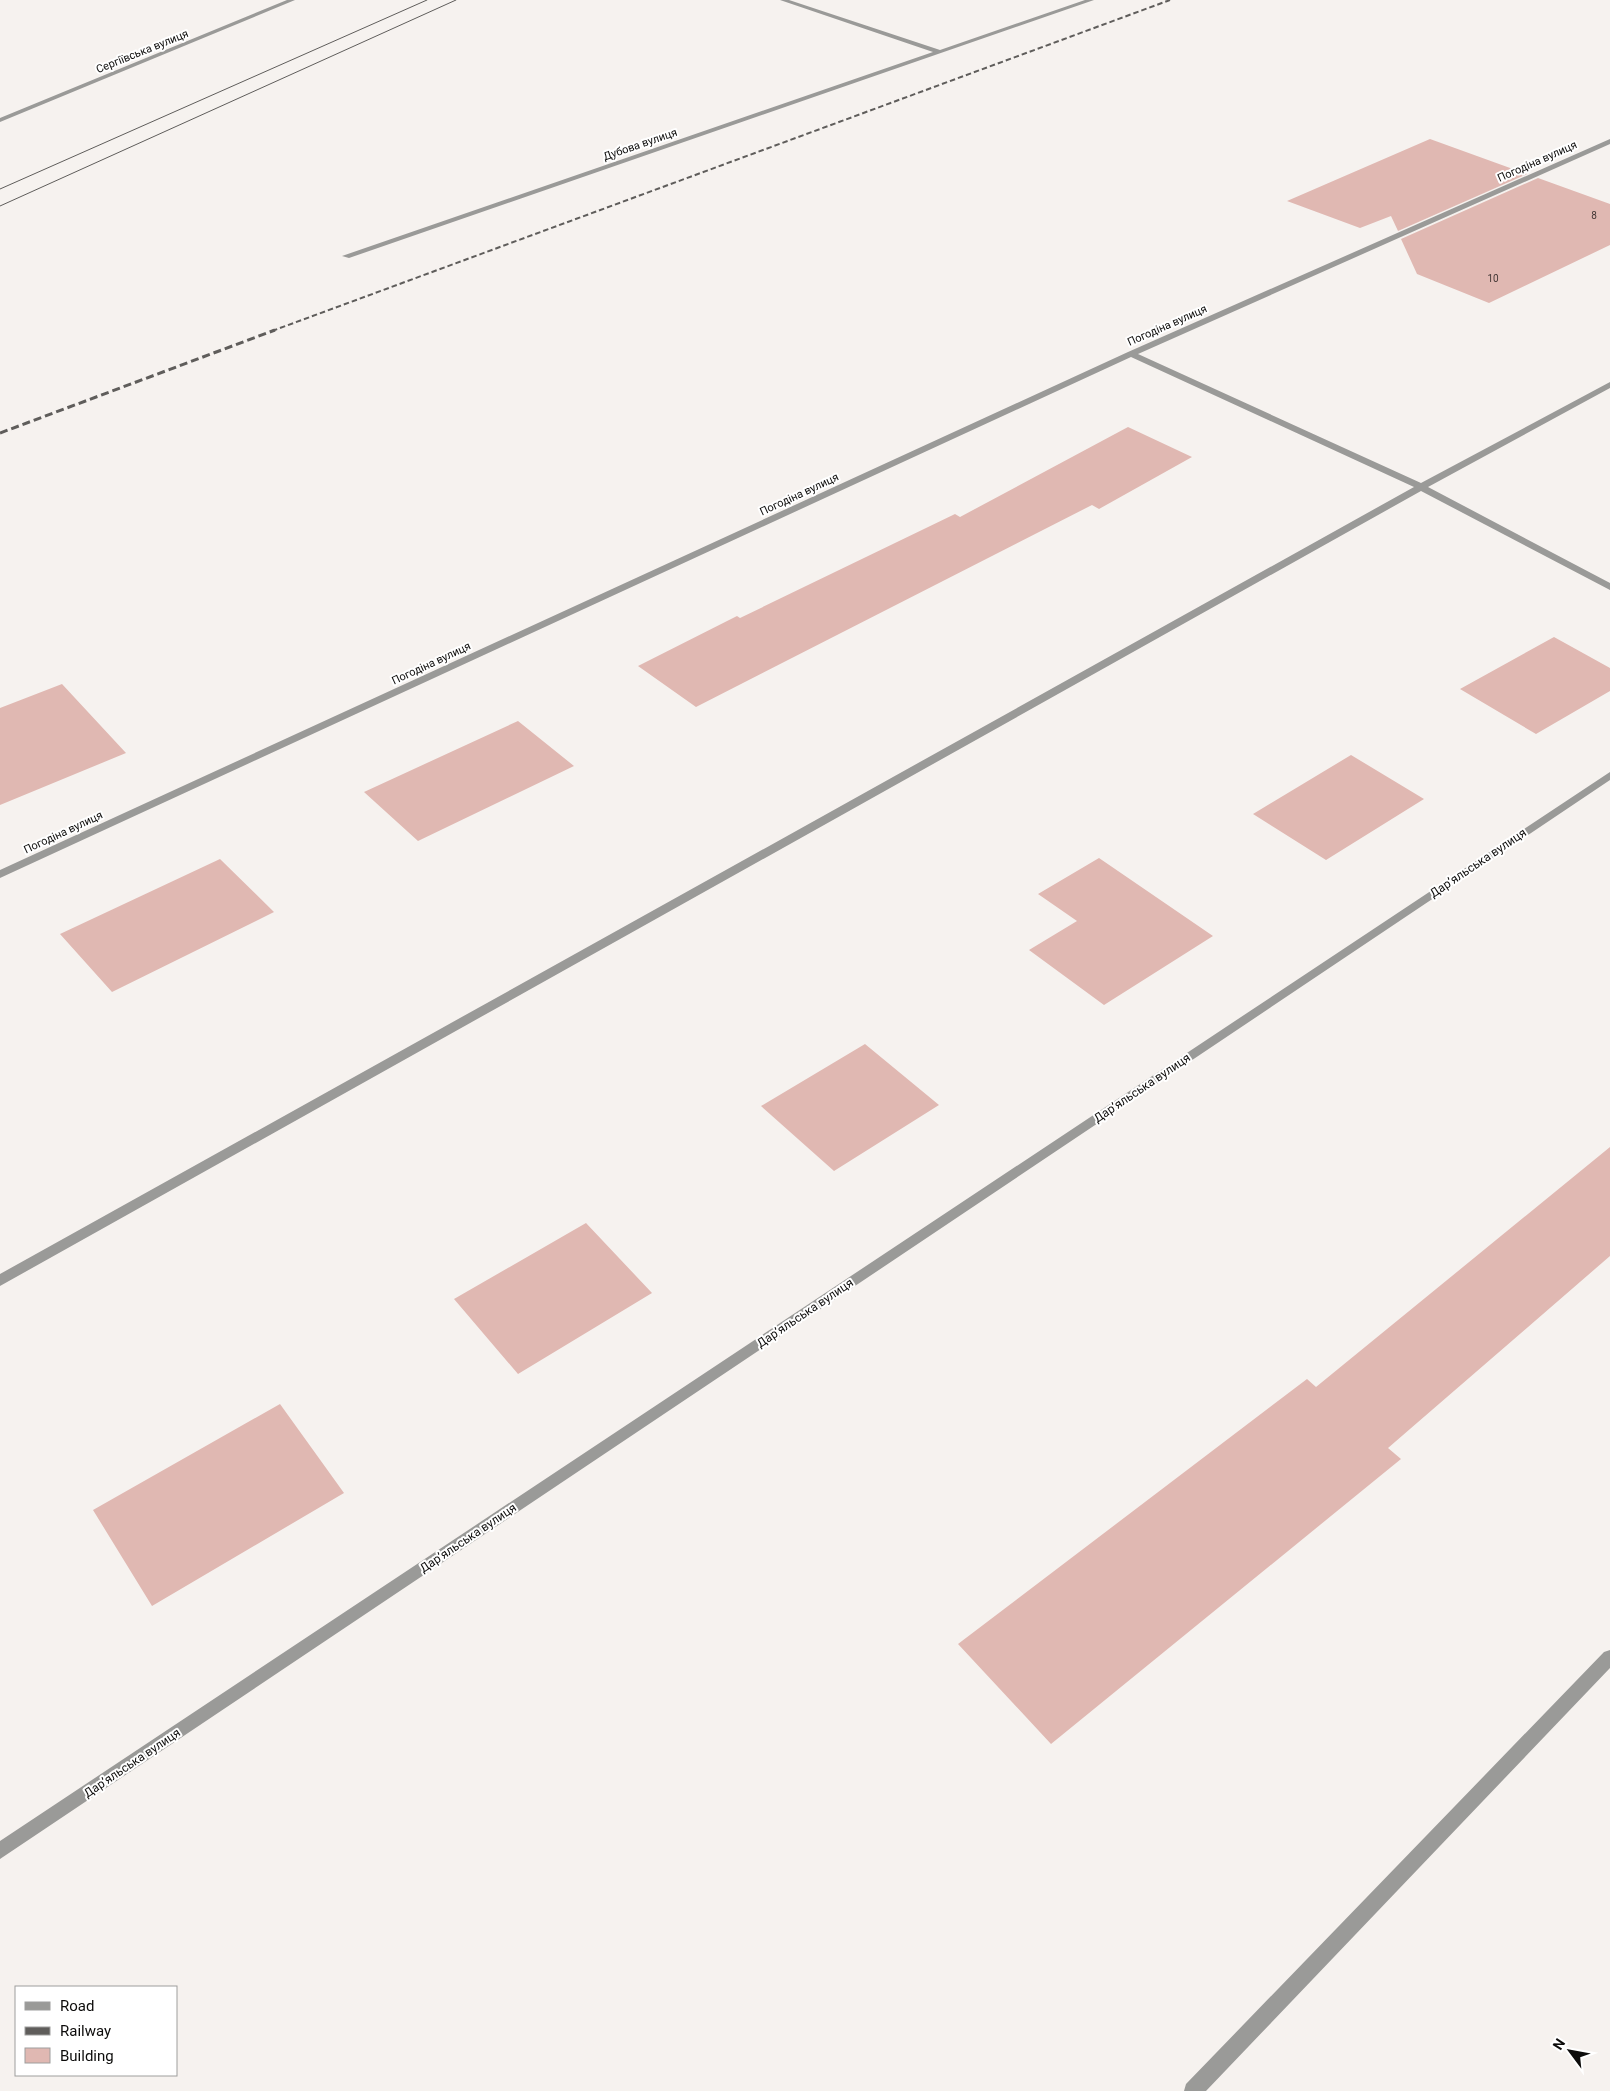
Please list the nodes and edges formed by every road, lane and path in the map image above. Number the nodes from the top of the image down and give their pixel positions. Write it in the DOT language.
graph roads {
  1 [pos="292,0"];
  2 [pos="783,0"];
  3 [pos="1090,0"];
  4 [pos="940,52"];
  5 [pos="0,120"];
  6 [pos="1610,141"];
  7 [pos="346,256"];
  8 [pos="1132,354"];
  9 [pos="1610,384"];
  10 [pos="1421,487"];
  11 [pos="1610,587"];
  12 [pos="1610,774"];
  13 [pos="0,874"];
  14 [pos="0,1281"];
  15 [pos="1610,1657"];
  16 [pos="0,1852"];
  17 [pos="1193,2091"];
  1 -- 5 [label="street, Сергіївська вулиця"];
  2 -- 4 [label="street"];
  3 -- 4 [label="street, Дубова вулиця"];
  4 -- 7 [label="street, Дубова вулиця"];
  6 -- 8 [label="street, Погодіна вулиця"];
  8 -- 10 [label="street"];
  8 -- 13 [label="street, Погодіна вулиця"];
  9 -- 10 [label="street"];
  10 -- 11 [label="street"];
  10 -- 14 [label="street"];
  12 -- 16 [label="street, Дар’яльська вулиця"];
  15 -- 17 [label="street"];
}
